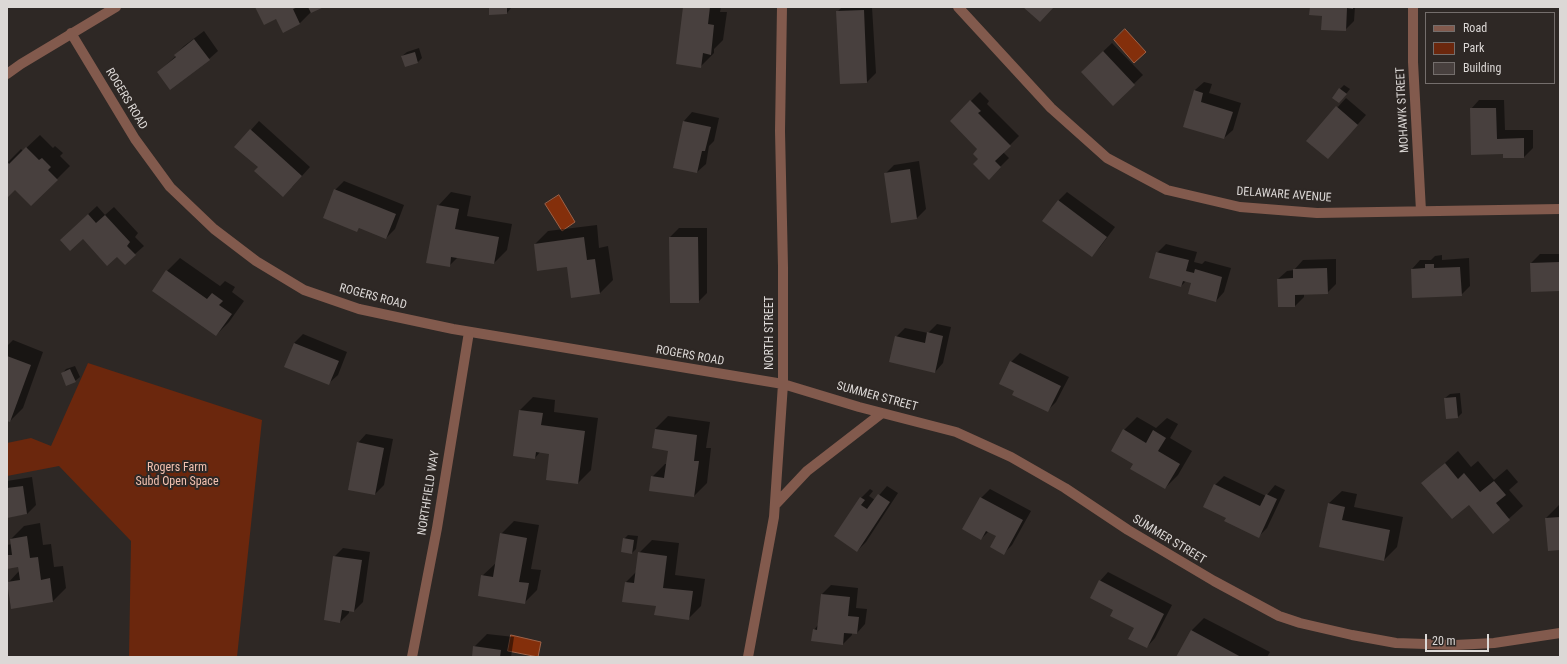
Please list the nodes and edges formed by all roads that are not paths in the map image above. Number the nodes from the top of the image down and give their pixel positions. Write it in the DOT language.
graph roads {
  1 [pos="116,7"];
  2 [pos="782,7"];
  3 [pos="958,7"];
  4 [pos="1413,7"];
  5 [pos="71,33"];
  6 [pos="7,74"];
  7 [pos="1560,210"];
  8 [pos="1421,211"];
  9 [pos="468,332"];
  10 [pos="783,384"];
  11 [pos="882,412"];
  12 [pos="775,505"];
  13 [pos="1560,633"];
  14 [pos="412,657"];
  15 [pos="748,657"];
  1 -- 5 [label="street"];
  2 -- 10 [label="street, NORTH STREET"];
  3 -- 8 [label="street, DELAWARE AVENUE"];
  4 -- 8 [label="street, MOHAWK STREET"];
  5 -- 6 [label="street"];
  5 -- 9 [label="street, ROGERS ROAD"];
  7 -- 8 [label="street, DELAWARE AVENUE"];
  9 -- 10 [label="street, ROGERS ROAD"];
  9 -- 14 [label="street, NORTHFIELD WAY"];
  10 -- 11 [label="street, SUMMER STREET"];
  10 -- 12 [label="street, NORTH STREET"];
  11 -- 12 [label="street"];
  11 -- 13 [label="street, SUMMER STREET"];
  12 -- 15 [label="street, NORTH STREET"];
}
